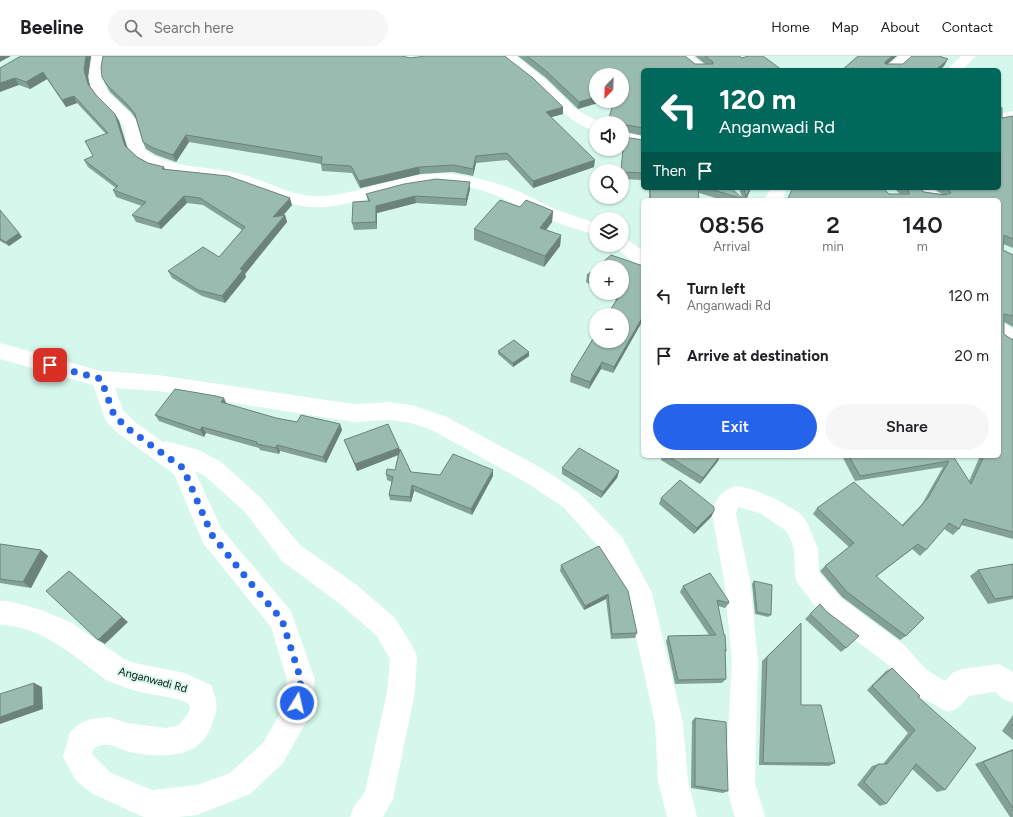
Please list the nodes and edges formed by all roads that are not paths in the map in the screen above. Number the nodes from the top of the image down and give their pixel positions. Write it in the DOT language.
graph roads {
  1 [pos="99,56"];
  2 [pos="508,56"];
  3 [pos="684,56"];
  4 [pos="908,56"];
  5 [pos="969,56"];
  6 [pos="700,68"];
  7 [pos="893,68"];
  8 [pos="956,68"];
  9 [pos="1013,116"];
  10 [pos="1001,119"];
  11 [pos="589,122"];
  12 [pos="629,138"];
  13 [pos="641,141"];
  14 [pos="921,190"];
  15 [pos="933,198"];
  16 [pos="589,227"];
  17 [pos="629,250"];
  18 [pos="641,259"];
  19 [pos="1001,330"];
  20 [pos="1013,338"];
  21 [pos="0,351"];
  22 [pos="101,379"];
  23 [pos="152,446"];
  24 [pos="0,613"];
  25 [pos="1013,689"];
  26 [pos="365,817"];
  27 [pos="682,817"];
  28 [pos="750,817"];
  1 -- 16 [label="street"];
  2 -- 11 [label="street"];
  3 -- 6 [label="street"];
  4 -- 7 [label="street"];
  5 -- 8 [label="street"];
  9 -- 10 [label="street"];
  12 -- 13 [label="street"];
  14 -- 15 [label="street"];
  17 -- 18 [label="street"];
  19 -- 20 [label="street"];
  21 -- 22 [label="street"];
  22 -- 23 [label="street, Anganwadi Rd"];
  22 -- 27 [label="street"];
  23 -- 24 [label="street, Anganwadi Rd"];
  23 -- 26 [label="street"];
  25 -- 28 [label="street"];
}
